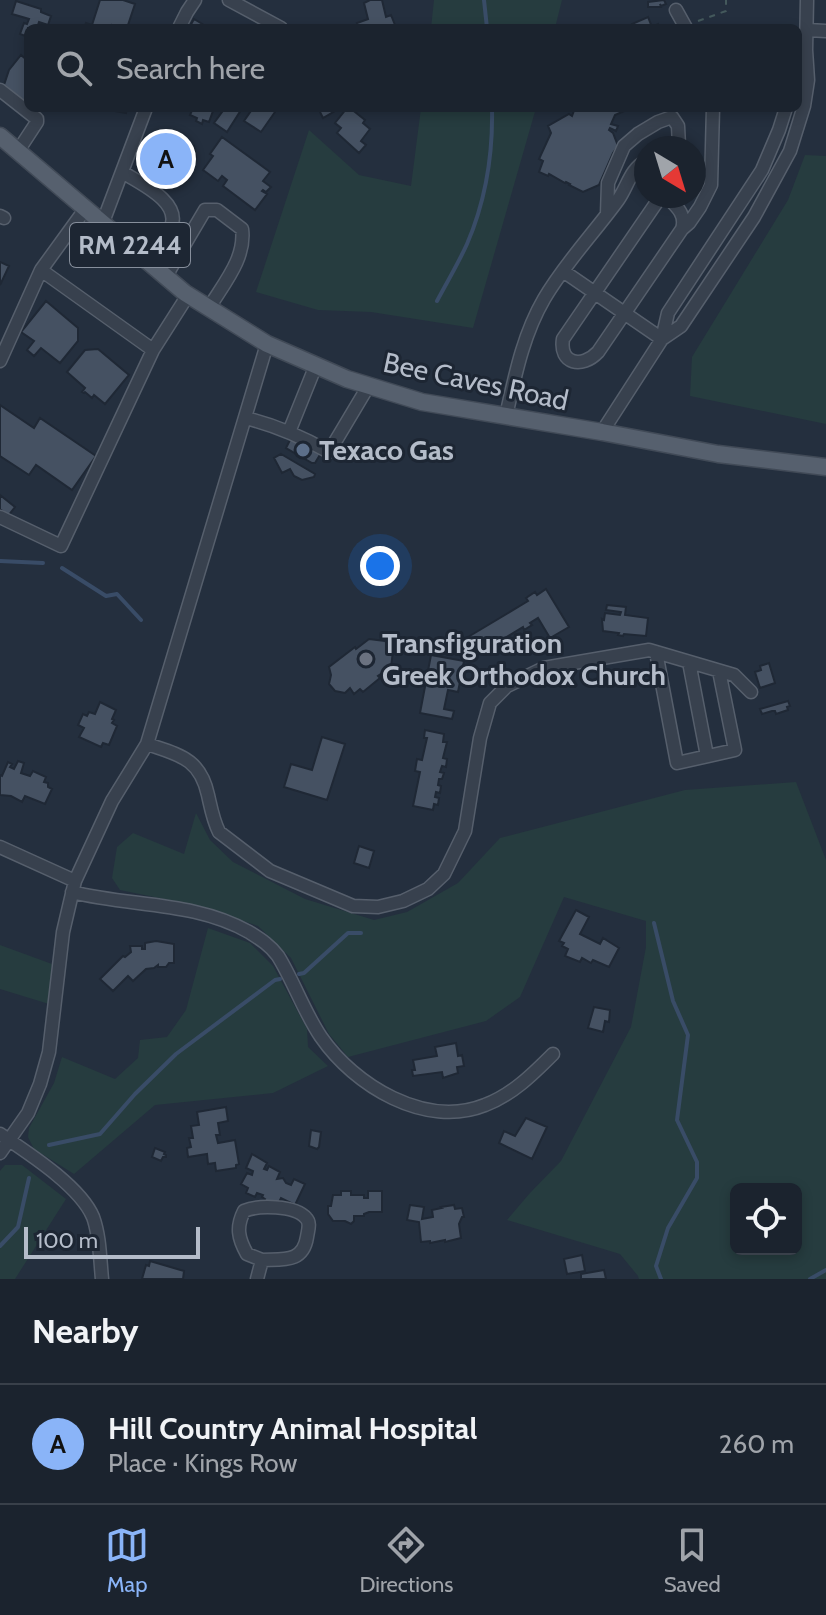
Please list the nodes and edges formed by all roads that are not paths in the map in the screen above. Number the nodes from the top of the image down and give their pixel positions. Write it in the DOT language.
graph roads {
  1 [pos="195,0"];
  2 [pos="229,0"];
  3 [pos="807,0"];
  4 [pos="676,10"];
  5 [pos="181,24"];
  6 [pos="274,24"];
  7 [pos="684,24"];
  8 [pos="808,30"];
  9 [pos="826,31"];
  10 [pos="806,50"];
  11 [pos="802,59"];
  12 [pos="0,90"];
  13 [pos="24,109"];
  14 [pos="28,112"];
  15 [pos="144,112"];
  16 [pos="713,112"];
  17 [pos="785,112"];
  18 [pos="0,136"];
  19 [pos="635,136"];
  20 [pos="678,136"];
  21 [pos="634,137"];
  22 [pos="18,151"];
  23 [pos="765,162"];
  24 [pos="634,169"];
  25 [pos="781,170"];
  26 [pos="122,172"];
  27 [pos="706,192"];
  28 [pos="86,208"];
  29 [pos="655,208"];
  30 [pos="678,208"];
  31 [pos="689,208"];
  32 [pos="699,208"];
  33 [pos="607,214"];
  34 [pos="103,222"];
  35 [pos="682,229"];
  36 [pos="146,259"];
  37 [pos="41,270"];
  38 [pos="563,271"];
  39 [pos="166,276"];
  40 [pos="595,293"];
  41 [pos="188,295"];
  42 [pos="209,308"];
  43 [pos="624,313"];
  44 [pos="662,339"];
  45 [pos="267,344"];
  46 [pos="153,350"];
  47 [pos="0,361"];
  48 [pos="316,365"];
  49 [pos="369,385"];
  50 [pos="506,416"];
  51 [pos="245,418"];
  52 [pos="289,432"];
  53 [pos="602,432"];
  54 [pos="826,467"];
  55 [pos="0,517"];
  56 [pos="656,652"];
  57 [pos="689,662"];
  58 [pos="719,671"];
  59 [pos="751,692"];
  60 [pos="147,744"];
  61 [pos="707,756"];
  62 [pos="0,847"];
  63 [pos="73,886"];
  64 [pos="553,1054"];
  65 [pos="5,1137"];
  66 [pos="0,1153"];
  67 [pos="262,1260"];
  68 [pos="102,1279"];
  69 [pos="257,1279"];
  1 -- 5 [label="street"];
  2 -- 6 [label="street"];
  3 -- 8 [label="street"];
  4 -- 7 [label="street"];
  8 -- 9 [label="street"];
  8 -- 10 [label="street"];
  10 -- 11 [label="street"];
  10 -- 25 [label="street"];
  12 -- 13 [label="street"];
  14 -- 22 [label="street"];
  15 -- 26 [label="street"];
  16 -- 27 [label="street"];
  17 -- 23 [label="street"];
  18 -- 22 [label="main road, Bee Caves Road / RM 2244"];
  19 -- 20 [label="street"];
  21 -- 33 [label="street"];
  22 -- 28 [label="main road, Bee Caves Road / RM 2244"];
  23 -- 25 [label="street"];
  23 -- 44 [label="street"];
  24 -- 33 [label="street"];
  25 -- 44 [label="street"];
  26 -- 34 [label="street"];
  26 -- 36 [label="street"];
  28 -- 34 [label="main road, Bee Caves Road / RM 2244"];
  28 -- 37 [label="street"];
  29 -- 40 [label="street"];
  30 -- 31 [label="street"];
  30 -- 35 [label="street"];
  32 -- 35 [label="street"];
  33 -- 38 [label="street"];
  34 -- 36 [label="main road, Bee Caves Road / RM 2244"];
  35 -- 43 [label="street"];
  36 -- 39 [label="main road, Bee Caves Road / RM 2244"];
  37 -- 46 [label="street"];
  37 -- 47 [label="street"];
  38 -- 40 [label="street"];
  38 -- 50 [label="street"];
  39 -- 41 [label="main road, Bee Caves Road / RM 2244"];
  39 -- 42 [label="street"];
  40 -- 43 [label="street"];
  40 -- 43 [label="street"];
  41 -- 42 [label="main road, Bee Caves Road / RM 2244"];
  41 -- 46 [label="street"];
  42 -- 45 [label="main road, Bee Caves Road / RM 2244"];
  43 -- 44 [label="street"];
  44 -- 53 [label="street"];
  45 -- 48 [label="main road, Bee Caves Road / RM 2244"];
  45 -- 51 [label="street"];
  46 -- 55 [label="street"];
  48 -- 49 [label="main road, Bee Caves Road / RM 2244"];
  48 -- 52 [label="street"];
  49 -- 50 [label="main road, Bee Caves Road / RM 2244"];
  49 -- 52 [label="street"];
  50 -- 53 [label="main road, Bee Caves Road / RM 2244"];
  51 -- 52 [label="street"];
  51 -- 60 [label="street"];
  53 -- 54 [label="main road, Bee Caves Road / RM 2244"];
  56 -- 57 [label="street"];
  56 -- 60 [label="street"];
  56 -- 61 [label="street"];
  57 -- 58 [label="street"];
  57 -- 61 [label="street"];
  58 -- 59 [label="street"];
  58 -- 61 [label="street"];
  60 -- 63 [label="street"];
  62 -- 63 [label="street"];
  63 -- 64 [label="street"];
  63 -- 65 [label="street"];
  65 -- 66 [label="street"];
  65 -- 68 [label="street"];
  67 -- 67 [label="street"];
  67 -- 69 [label="street"];
}
